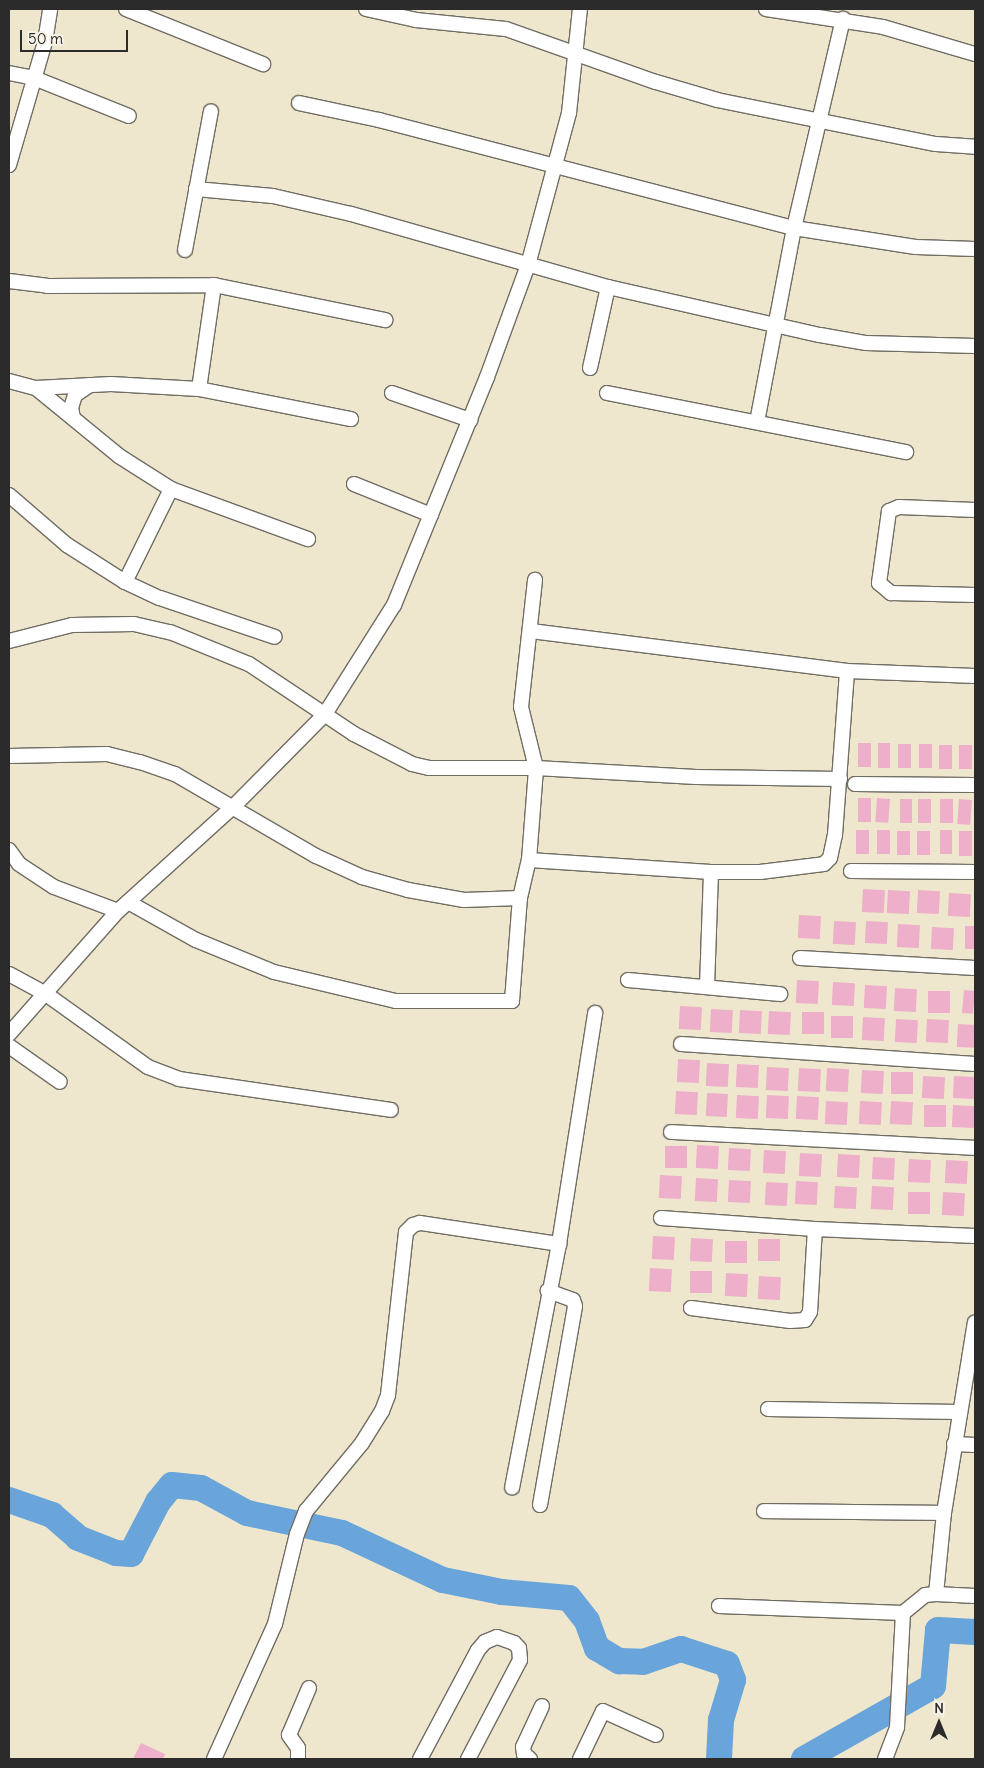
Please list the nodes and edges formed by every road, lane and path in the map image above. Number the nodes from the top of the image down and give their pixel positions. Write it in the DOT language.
graph roads {
  1 [pos="50,9"];
  2 [pos="126,9"];
  3 [pos="366,9"];
  4 [pos="580,9"];
  5 [pos="766,9"];
  6 [pos="843,19"];
  7 [pos="975,54"];
  8 [pos="577,55"];
  9 [pos="262,64"];
  10 [pos="9,73"];
  11 [pos="34,78"];
  12 [pos="299,103"];
  13 [pos="210,111"];
  14 [pos="129,116"];
  15 [pos="820,122"];
  16 [pos="975,147"];
  17 [pos="9,165"];
  18 [pos="556,168"];
  19 [pos="196,189"];
  20 [pos="794,228"];
  21 [pos="975,249"];
  22 [pos="185,250"];
  23 [pos="528,265"];
  24 [pos="9,281"];
  25 [pos="214,286"];
  26 [pos="608,287"];
  27 [pos="386,320"];
  28 [pos="774,325"];
  29 [pos="975,346"];
  30 [pos="590,368"];
  31 [pos="9,381"];
  32 [pos="90,385"];
  33 [pos="36,388"];
  34 [pos="199,389"];
  35 [pos="392,393"];
  36 [pos="607,393"];
  37 [pos="73,418"];
  38 [pos="351,419"];
  39 [pos="470,420"];
  40 [pos="757,422"];
  41 [pos="906,452"];
  42 [pos="354,484"];
  43 [pos="171,489"];
  44 [pos="9,495"];
  45 [pos="975,510"];
  46 [pos="431,515"];
  47 [pos="308,539"];
  48 [pos="535,580"];
  49 [pos="126,582"];
  50 [pos="975,595"];
  51 [pos="531,631"];
  52 [pos="275,638"];
  53 [pos="9,641"];
  54 [pos="847,671"];
  55 [pos="975,676"];
  56 [pos="325,714"];
  57 [pos="9,756"];
  58 [pos="536,768"];
  59 [pos="840,779"];
  60 [pos="855,784"];
  61 [pos="975,785"];
  62 [pos="234,806"];
  63 [pos="9,850"];
  64 [pos="529,860"];
  65 [pos="851,871"];
  66 [pos="711,872"];
  67 [pos="975,872"];
  68 [pos="520,898"];
  69 [pos="123,906"];
  70 [pos="800,958"];
  71 [pos="975,968"];
  72 [pos="9,974"];
  73 [pos="628,980"];
  74 [pos="706,987"];
  75 [pos="46,994"];
  76 [pos="780,994"];
  77 [pos="595,1013"];
  78 [pos="9,1034"];
  79 [pos="681,1044"];
  80 [pos="9,1046"];
  81 [pos="975,1064"];
  82 [pos="60,1082"];
  83 [pos="390,1110"];
  84 [pos="671,1132"];
  85 [pos="975,1148"];
  86 [pos="660,1218"];
  87 [pos="815,1229"];
  88 [pos="975,1236"];
  89 [pos="559,1244"];
  90 [pos="548,1291"];
  91 [pos="691,1308"];
  92 [pos="975,1328"];
  93 [pos="768,1409"];
  94 [pos="959,1412"];
  95 [pos="954,1444"];
  96 [pos="975,1445"];
  97 [pos="512,1487"];
  98 [pos="540,1506"];
  99 [pos="764,1511"];
  100 [pos="944,1513"];
  101 [pos="936,1594"];
  102 [pos="975,1596"];
  103 [pos="719,1606"];
  104 [pos="904,1613"];
  105 [pos="308,1688"];
  106 [pos="542,1706"];
  107 [pos="656,1735"];
  108 [pos="214,1759"];
  109 [pos="298,1759"];
  110 [pos="420,1759"];
  111 [pos="468,1759"];
  112 [pos="530,1759"];
  113 [pos="580,1759"];
  114 [pos="884,1759"];
  1 -- 11 [label="street"];
  2 -- 9 [label="street"];
  3 -- 8 [label="street"];
  4 -- 8 [label="street"];
  5 -- 6 [label="street"];
  6 -- 7 [label="street"];
  6 -- 15 [label="street"];
  8 -- 15 [label="street"];
  8 -- 18 [label="street"];
  10 -- 11 [label="street"];
  11 -- 14 [label="street"];
  11 -- 17 [label="street"];
  12 -- 18 [label="street"];
  13 -- 19 [label="street"];
  15 -- 16 [label="street"];
  15 -- 20 [label="street"];
  18 -- 20 [label="street"];
  18 -- 23 [label="street"];
  19 -- 22 [label="street"];
  19 -- 23 [label="street"];
  20 -- 21 [label="street"];
  20 -- 28 [label="street"];
  23 -- 26 [label="street"];
  23 -- 39 [label="street"];
  24 -- 25 [label="street"];
  25 -- 27 [label="street"];
  25 -- 34 [label="street"];
  26 -- 28 [label="street"];
  26 -- 30 [label="street"];
  28 -- 29 [label="street"];
  28 -- 40 [label="street"];
  31 -- 33 [label="street"];
  32 -- 33 [label="street"];
  32 -- 34 [label="street"];
  32 -- 37 [label="street"];
  33 -- 37 [label="street"];
  34 -- 38 [label="street"];
  35 -- 39 [label="street"];
  36 -- 40 [label="street"];
  37 -- 43 [label="street"];
  39 -- 46 [label="street"];
  40 -- 41 [label="street"];
  42 -- 46 [label="street"];
  43 -- 47 [label="street"];
  43 -- 49 [label="street"];
  44 -- 49 [label="street"];
  45 -- 50 [label="street"];
  46 -- 56 [label="street"];
  48 -- 51 [label="street"];
  49 -- 52 [label="street"];
  51 -- 54 [label="street"];
  51 -- 58 [label="street"];
  53 -- 56 [label="street"];
  54 -- 55 [label="street"];
  54 -- 59 [label="street"];
  56 -- 58 [label="street"];
  56 -- 62 [label="street"];
  57 -- 62 [label="street"];
  58 -- 59 [label="street"];
  58 -- 64 [label="street"];
  59 -- 66 [label="street"];
  60 -- 61 [label="street"];
  62 -- 68 [label="street"];
  62 -- 69 [label="street"];
  63 -- 69 [label="street"];
  64 -- 66 [label="street"];
  64 -- 68 [label="street"];
  65 -- 67 [label="street"];
  66 -- 74 [label="street"];
  68 -- 69 [label="street"];
  69 -- 75 [label="street"];
  70 -- 71 [label="street"];
  72 -- 75 [label="street"];
  73 -- 74 [label="street"];
  74 -- 76 [label="street"];
  75 -- 78 [label="street"];
  75 -- 83 [label="street"];
  77 -- 89 [label="street"];
  79 -- 81 [label="street"];
  80 -- 82 [label="street"];
  84 -- 85 [label="street"];
  86 -- 87 [label="street"];
  87 -- 88 [label="street"];
  87 -- 91 [label="street"];
  89 -- 90 [label="street"];
  89 -- 108 [label="street"];
  90 -- 97 [label="street"];
  90 -- 98 [label="street"];
  92 -- 94 [label="street"];
  93 -- 94 [label="street"];
  94 -- 95 [label="street"];
  95 -- 96 [label="street"];
  95 -- 100 [label="street"];
  99 -- 100 [label="street"];
  100 -- 101 [label="street"];
  101 -- 102 [label="street"];
  101 -- 104 [label="street"];
  103 -- 104 [label="street"];
  104 -- 114 [label="street"];
  105 -- 109 [label="street"];
  106 -- 112 [label="street"];
  107 -- 113 [label="street"];
  110 -- 111 [label="street"];
}
